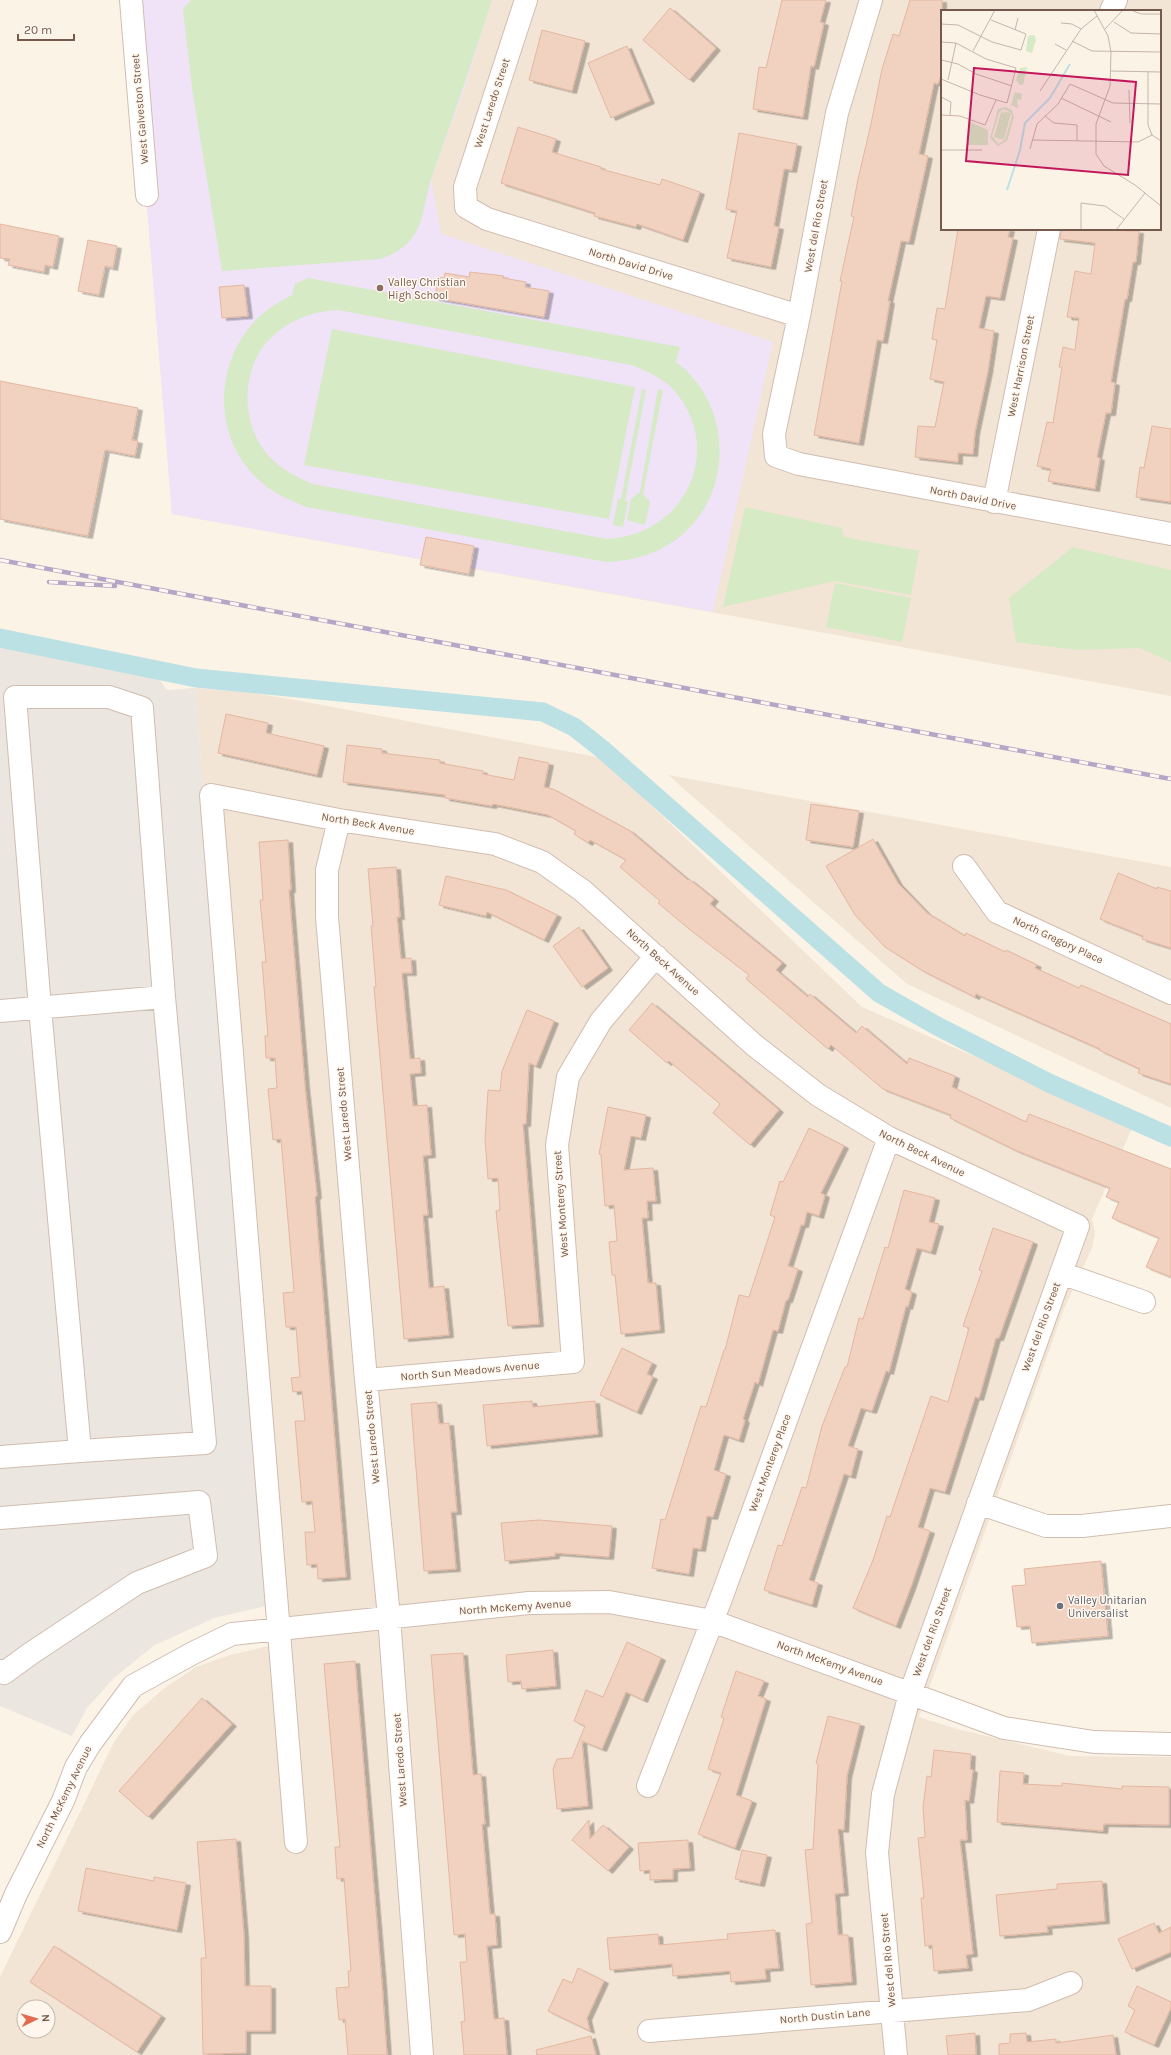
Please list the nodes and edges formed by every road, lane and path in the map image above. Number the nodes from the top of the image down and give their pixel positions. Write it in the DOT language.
graph roads {
  1 [pos="131,0"];
  2 [pos="526,0"];
  3 [pos="871,0"];
  4 [pos="1116,0"];
  5 [pos="1111,10"];
  6 [pos="147,195"];
  7 [pos="466,207"];
  8 [pos="1049,230"];
  9 [pos="799,316"];
  10 [pos="776,456"];
  11 [pos="994,502"];
  12 [pos="1171,534"];
  13 [pos="7,697"];
  14 [pos="338,820"];
  15 [pos="964,866"];
  16 [pos="656,956"];
  17 [pos="1171,993"];
  18 [pos="164,997"];
  19 [pos="40,1008"];
  20 [pos="0,1011"];
  21 [pos="889,1138"];
  22 [pos="1078,1226"];
  23 [pos="1061,1273"];
  24 [pos="1144,1302"];
  25 [pos="573,1362"];
  26 [pos="366,1380"];
  27 [pos="80,1451"];
  28 [pos="0,1457"];
  29 [pos="978,1503"];
  30 [pos="1171,1516"];
  31 [pos="0,1518"];
  32 [pos="389,1617"];
  33 [pos="712,1621"];
  34 [pos="278,1629"];
  35 [pos="0,1671"];
  36 [pos="910,1694"];
  37 [pos="1171,1744"];
  38 [pos="648,1786"];
  39 [pos="296,1842"];
  40 [pos="0,1932"];
  41 [pos="1071,1983"];
  42 [pos="892,2011"];
  43 [pos="649,2031"];
  44 [pos="422,2055"];
  45 [pos="896,2055"];
  1 -- 6 [label="street, West Galveston Street"];
  2 -- 7 [label="street, West Laredo Street"];
  3 -- 9 [label="street, West del Rio Street"];
  4 -- 5 [label="street"];
  7 -- 9 [label="street, North David Drive"];
  8 -- 11 [label="street, West Harrison Street"];
  9 -- 10 [label="street, West del Rio Street"];
  10 -- 11 [label="street, North David Drive"];
  11 -- 12 [label="street, North David Drive"];
  13 -- 18 [label="street"];
  13 -- 19 [label="street"];
  14 -- 16 [label="street, North Beck Avenue"];
  14 -- 26 [label="street, West Laredo Street"];
  14 -- 34 [label="street, North Beck Avenue"];
  15 -- 17 [label="street, North Gregory Place"];
  16 -- 21 [label="street, North Beck Avenue"];
  16 -- 25 [label="street, West Monterey Street"];
  18 -- 19 [label="street"];
  18 -- 27 [label="street"];
  19 -- 20 [label="street"];
  19 -- 27 [label="street"];
  21 -- 22 [label="street, North Beck Avenue"];
  21 -- 33 [label="street, West Monterey Place"];
  22 -- 23 [label="street, West del Rio Street"];
  23 -- 24 [label="street"];
  23 -- 29 [label="street, West del Rio Street"];
  25 -- 26 [label="street, North Sun Meadows Avenue"];
  26 -- 32 [label="street, West Laredo Street"];
  27 -- 28 [label="street"];
  29 -- 30 [label="street"];
  29 -- 36 [label="street, West del Rio Street"];
  31 -- 35 [label="street"];
  32 -- 33 [label="street, North McKemy Avenue"];
  32 -- 34 [label="street, North McKemy Avenue"];
  32 -- 44 [label="street, West Laredo Street"];
  33 -- 36 [label="street, North McKemy Avenue"];
  33 -- 38 [label="street, West Monterey Place"];
  34 -- 39 [label="street"];
  34 -- 40 [label="street, North McKemy Avenue"];
  36 -- 37 [label="street, North McKemy Avenue"];
  36 -- 42 [label="street, West del Rio Street"];
  41 -- 42 [label="street, North Dustin Lane"];
  42 -- 43 [label="street, North Dustin Lane"];
  42 -- 45 [label="street, West del Rio Street"];
}
